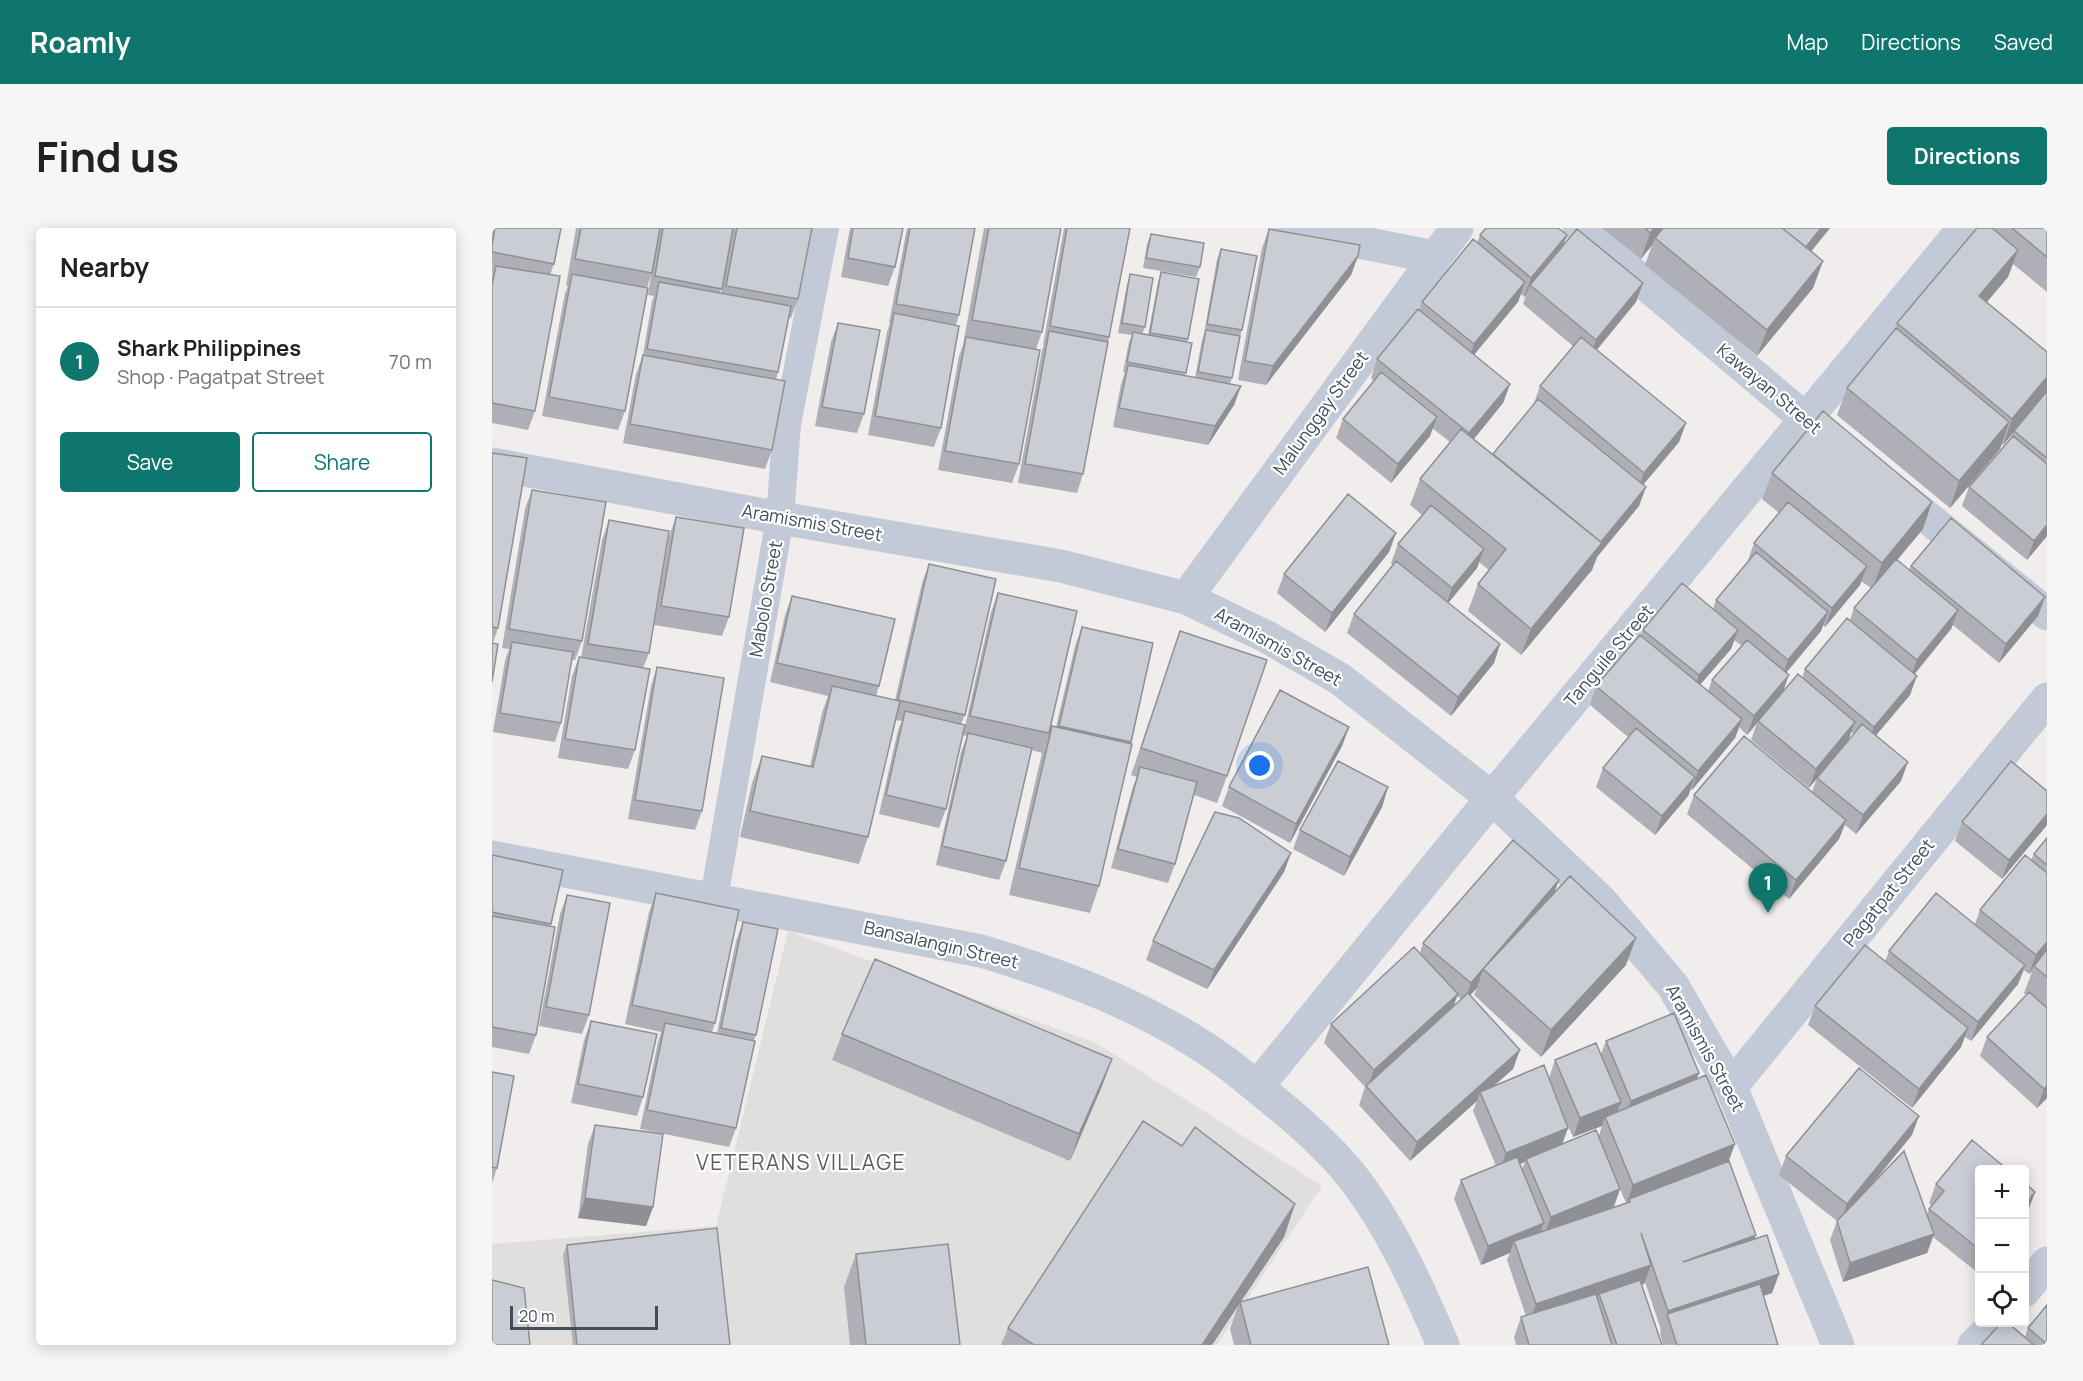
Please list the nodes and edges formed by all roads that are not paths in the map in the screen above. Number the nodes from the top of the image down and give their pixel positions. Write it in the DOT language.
graph roads {
  1 [pos="825,228"];
  2 [pos="1289,228"];
  3 [pos="1457,228"];
  4 [pos="1579,228"];
  5 [pos="1964,228"];
  6 [pos="1434,257"];
  7 [pos="1805,420"];
  8 [pos="492,464"];
  9 [pos="780,518"];
  10 [pos="1186,598"];
  11 [pos="2047,614"];
  12 [pos="2047,699"];
  13 [pos="1492,798"];
  14 [pos="492,857"];
  15 [pos="714,898"];
  16 [pos="1257,1087"];
  17 [pos="1731,1087"];
  18 [pos="2047,1263"];
  19 [pos="2029,1286"];
  20 [pos="1994,1327"];
  21 [pos="1443,1345"];
  22 [pos="1838,1345"];
  23 [pos="1974,1345"];
  1 -- 9 [label="lane, Mabolo Street"];
  2 -- 6 [label="street"];
  3 -- 6 [label="street, Malunggay Street"];
  4 -- 7 [label="street, Kawayan Street"];
  5 -- 7 [label="street, Tanguile Street"];
  6 -- 10 [label="street, Malunggay Street"];
  7 -- 11 [label="street, Kawayan Street"];
  7 -- 13 [label="street, Tanguile Street"];
  8 -- 9 [label="street, Aramismis Street"];
  9 -- 10 [label="street, Aramismis Street"];
  9 -- 15 [label="lane, Mabolo Street"];
  10 -- 13 [label="street, Aramismis Street"];
  12 -- 17 [label="street, Pagatpat Street"];
  13 -- 16 [label="street, Tanguile Street"];
  13 -- 17 [label="street, Aramismis Street"];
  14 -- 15 [label="street, Bansalangin Street"];
  15 -- 16 [label="street, Bansalangin Street"];
  16 -- 21 [label="street, Bansalangin Street"];
  17 -- 22 [label="street, Aramismis Street"];
  18 -- 19 [label="street"];
  20 -- 23 [label="street"];
}
